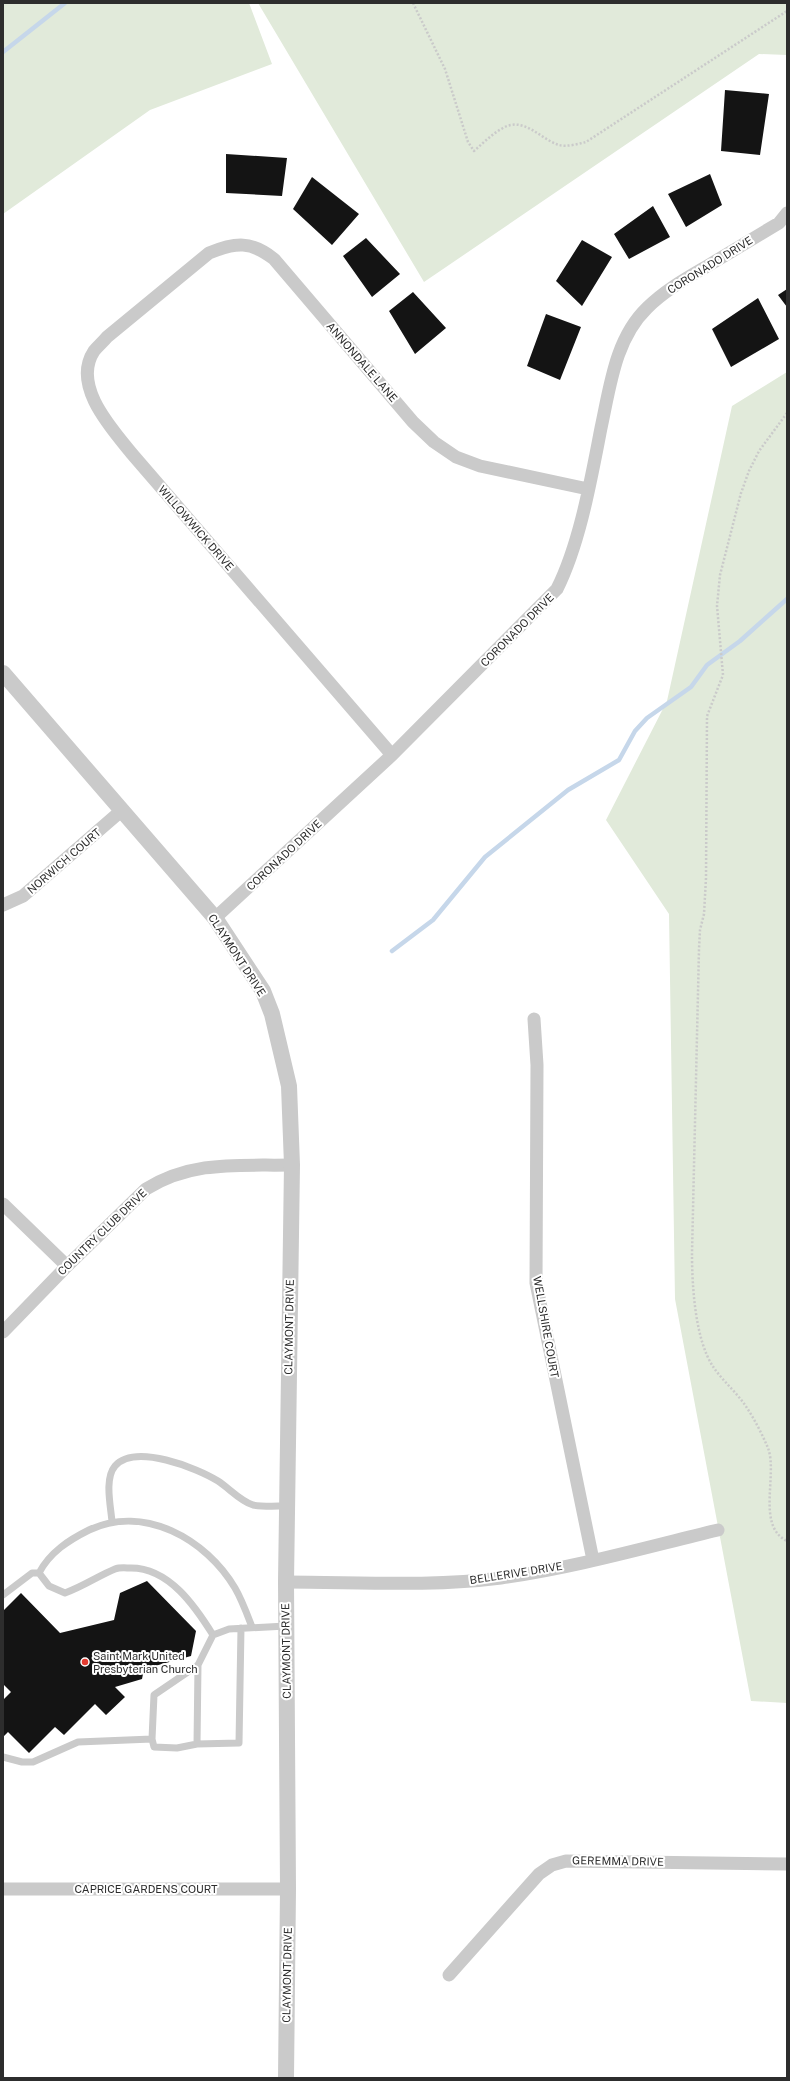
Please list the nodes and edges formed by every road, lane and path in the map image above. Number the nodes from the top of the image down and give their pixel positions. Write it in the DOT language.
graph roads {
  1 [pos="412,3"];
  2 [pos="787,11"];
  3 [pos="784,221"];
  4 [pos="159,295"];
  5 [pos="787,413"];
  6 [pos="588,489"];
  7 [pos="3,673"];
  8 [pos="392,755"];
  9 [pos="122,811"];
  10 [pos="3,905"];
  11 [pos="215,918"];
  12 [pos="534,1019"];
  13 [pos="292,1165"];
  14 [pos="3,1204"];
  15 [pos="67,1266"];
  16 [pos="3,1332"];
  17 [pos="287,1506"];
  18 [pos="112,1522"];
  19 [pos="718,1530"];
  20 [pos="787,1541"];
  21 [pos="593,1560"];
  22 [pos="39,1573"];
  23 [pos="286,1582"];
  24 [pos="3,1596"];
  25 [pos="286,1626"];
  26 [pos="252,1627"];
  27 [pos="241,1628"];
  28 [pos="213,1635"];
  29 [pos="198,1665"];
  30 [pos="152,1739"];
  31 [pos="197,1744"];
  32 [pos="3,1757"];
  33 [pos="787,1864"];
  34 [pos="3,1889"];
  35 [pos="288,1889"];
  36 [pos="450,1975"];
  37 [pos="286,2078"];
  1 -- 2 [label="path"];
  3 -- 6 [label="street, CORONADO DRIVE"];
  4 -- 6 [label="street, ANNONDALE LANE"];
  4 -- 8 [label="street, WILLOWWICK DRIVE"];
  5 -- 20 [label="path"];
  6 -- 8 [label="street, CORONADO DRIVE"];
  7 -- 9 [label="street, CLAYMONT DRIVE"];
  8 -- 11 [label="street, CORONADO DRIVE"];
  9 -- 10 [label="street, NORWICH COURT"];
  9 -- 11 [label="street, CLAYMONT DRIVE"];
  11 -- 13 [label="street, CLAYMONT DRIVE"];
  12 -- 21 [label="street, WELLSHIRE COURT"];
  13 -- 15 [label="street, COUNTRY CLUB DRIVE"];
  13 -- 17 [label="street, CLAYMONT DRIVE"];
  14 -- 15 [label="street"];
  15 -- 16 [label="street, COUNTRY CLUB DRIVE"];
  17 -- 18 [label="lane"];
  17 -- 23 [label="street, CLAYMONT DRIVE"];
  18 -- 22 [label="lane"];
  18 -- 26 [label="lane"];
  19 -- 21 [label="street, BELLERIVE DRIVE"];
  21 -- 23 [label="street, BELLERIVE DRIVE"];
  22 -- 24 [label="lane"];
  22 -- 28 [label="lane"];
  23 -- 25 [label="street, CLAYMONT DRIVE"];
  25 -- 26 [label="lane"];
  25 -- 35 [label="street, CLAYMONT DRIVE"];
  26 -- 27 [label="lane"];
  27 -- 28 [label="lane"];
  27 -- 31 [label="lane"];
  28 -- 29 [label="lane"];
  29 -- 30 [label="lane"];
  29 -- 31 [label="lane"];
  30 -- 31 [label="lane"];
  30 -- 32 [label="lane"];
  33 -- 36 [label="street, GEREMMA DRIVE"];
  34 -- 35 [label="street, CAPRICE GARDENS COURT"];
  35 -- 37 [label="street, CLAYMONT DRIVE"];
}
